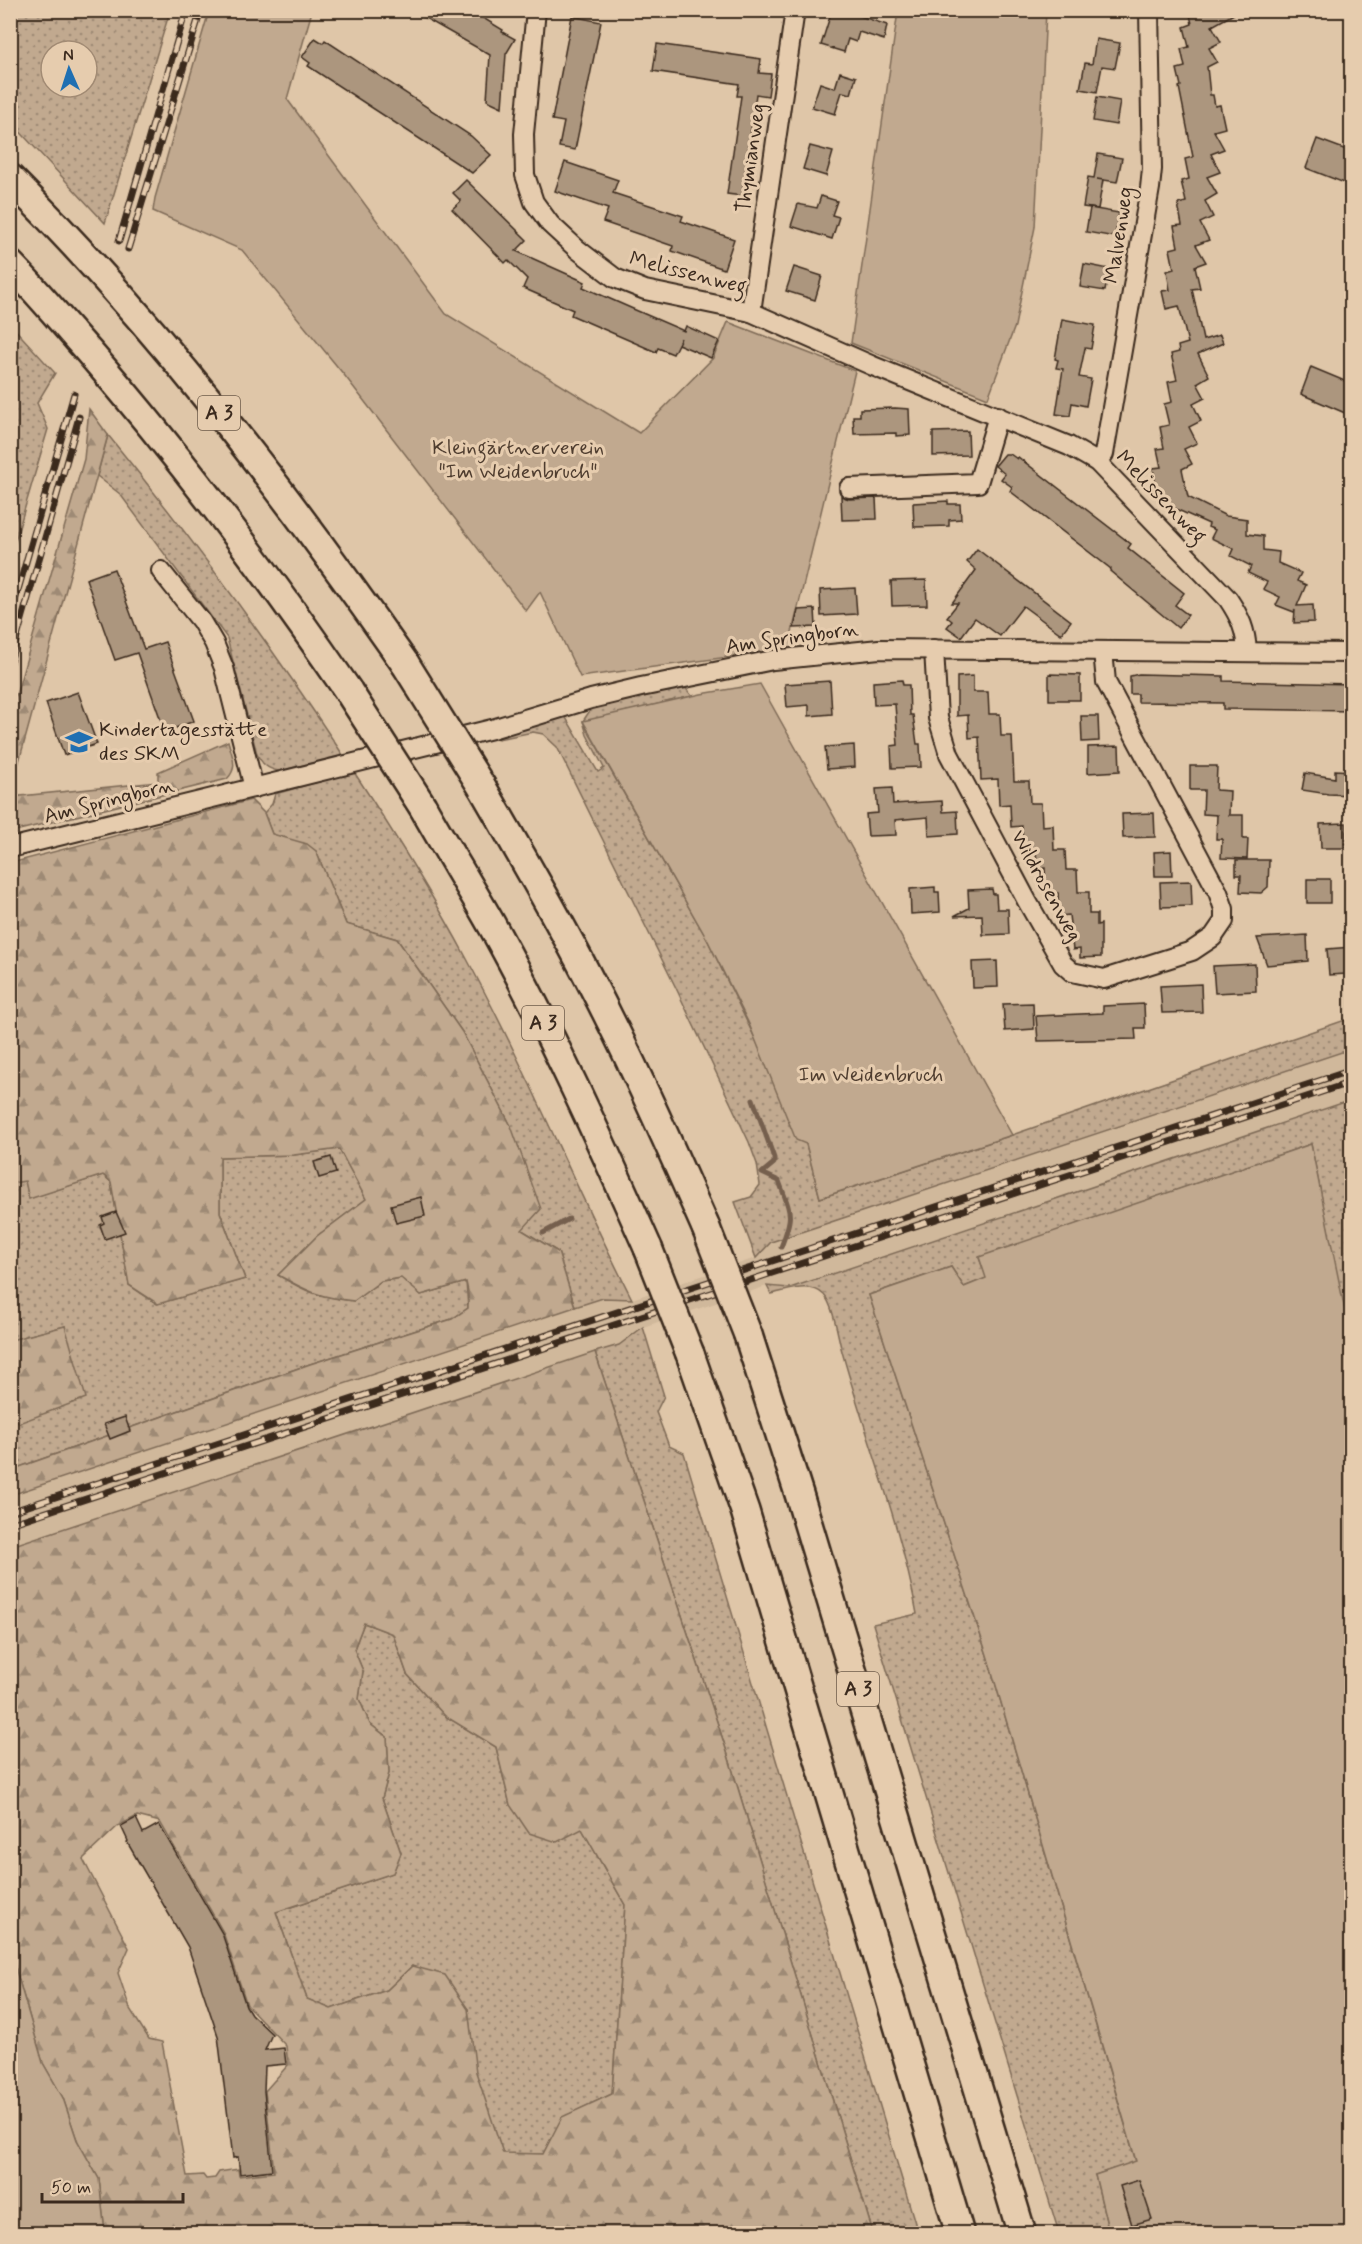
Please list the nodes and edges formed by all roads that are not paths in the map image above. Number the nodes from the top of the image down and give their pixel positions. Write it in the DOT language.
graph roads {
  1 [pos="536,10"];
  2 [pos="795,10"];
  3 [pos="1149,10"];
  4 [pos="10,178"];
  5 [pos="10,264"];
  6 [pos="751,312"];
  7 [pos="998,416"];
  8 [pos="1097,462"];
  9 [pos="849,488"];
  10 [pos="161,571"];
  11 [pos="934,649"];
  12 [pos="1103,651"];
  13 [pos="1247,652"];
  14 [pos="1352,653"];
  15 [pos="254,788"];
  16 [pos="10,848"];
  17 [pos="960,2234"];
  18 [pos="1022,2234"];
  1 -- 6 [label="street, Melissenweg"];
  2 -- 6 [label="street, Thymianweg"];
  3 -- 8 [label="street, Malvenweg"];
  4 -- 18 [label="highway, A 3, bridge"];
  5 -- 17 [label="highway, A 3, bridge"];
  6 -- 7 [label="street, Melissenweg"];
  7 -- 8 [label="street, Melissenweg"];
  7 -- 9 [label="street"];
  8 -- 13 [label="street, Melissenweg"];
  10 -- 15 [label="street"];
  11 -- 12 [label="street, Am Springborn"];
  11 -- 12 [label="street, Wildrosenweg"];
  11 -- 15 [label="street, Am Springborn"];
  12 -- 13 [label="street, Am Springborn"];
  13 -- 14 [label="street, Am Springborn"];
  15 -- 16 [label="street, Am Springborn"];
}
